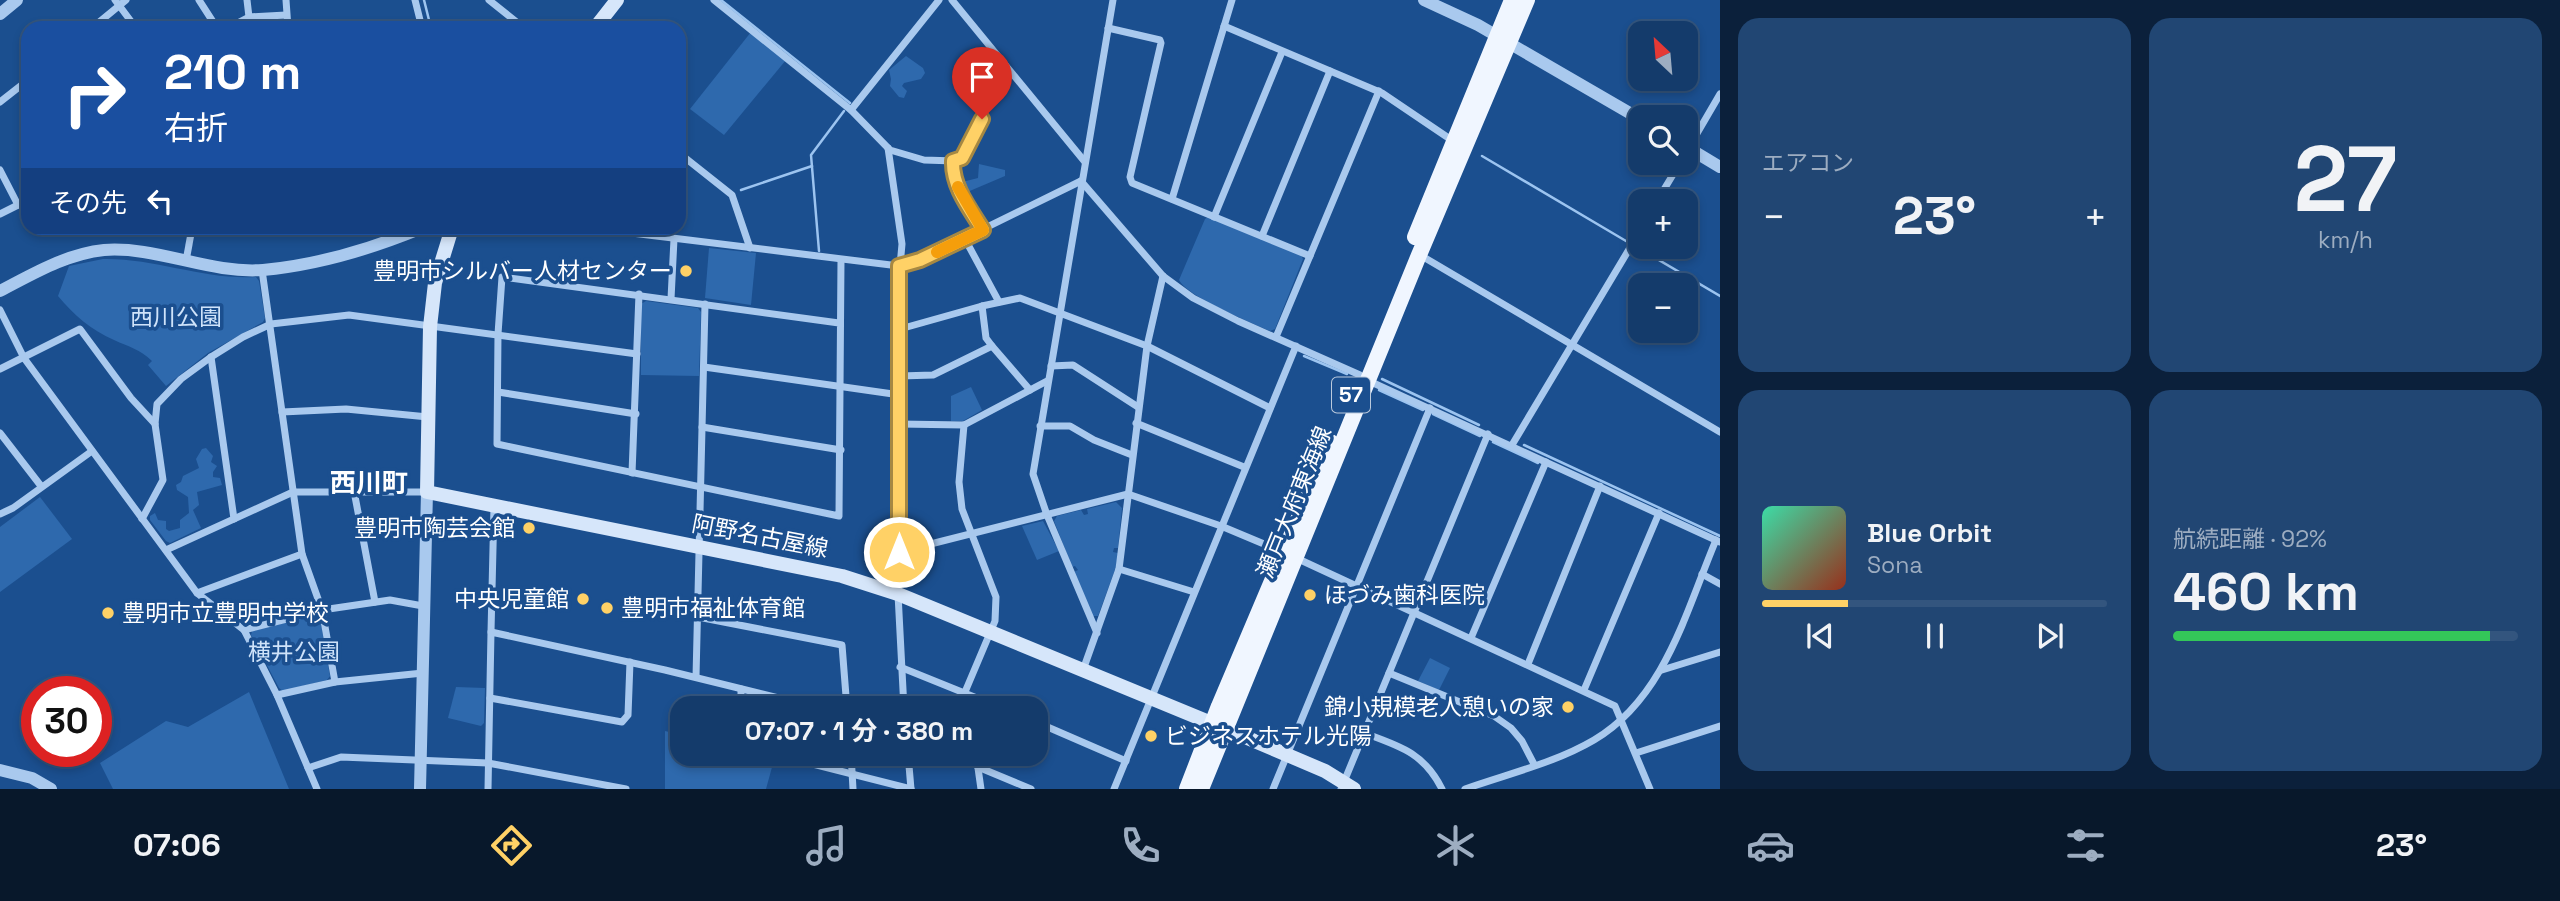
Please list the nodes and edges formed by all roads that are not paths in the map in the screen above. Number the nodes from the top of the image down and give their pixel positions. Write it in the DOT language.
graph roads {
  1 [pos="17,0"];
  2 [pos="127,0"];
  3 [pos="199,0"];
  4 [pos="247,0"];
  5 [pos="286,0"];
  6 [pos="415,0"];
  7 [pos="489,0"];
  8 [pos="617,0"];
  9 [pos="714,0"];
  10 [pos="939,0"];
  11 [pos="952,0"];
  12 [pos="1113,0"];
  13 [pos="1232,0"];
  14 [pos="1424,0"];
  15 [pos="1512,0"];
  16 [pos="1527,0"];
  17 [pos="117,3"];
  18 [pos="0,14"];
  19 [pos="286,15"];
  20 [pos="250,17"];
  21 [pos="99,21"];
  22 [pos="131,21"];
  23 [pos="212,21"];
  24 [pos="242,21"];
  25 [pos="287,21"];
  26 [pos="420,21"];
  27 [pos="515,21"];
  28 [pos="600,21"];
  29 [pos="1224,26"];
  30 [pos="1108,28"];
  31 [pos="1503,39"];
  32 [pos="1282,51"];
  33 [pos="1004,66"];
  34 [pos="1329,71"];
  35 [pos="21,86"];
  36 [pos="1379,91"];
  37 [pos="1720,94"];
  38 [pos="0,102"];
  39 [pos="851,110"];
  40 [pos="1628,112"];
  41 [pos="1698,130"];
  42 [pos="1454,142"];
  43 [pos="888,148"];
  44 [pos="1698,155"];
  45 [pos="686,159"];
  46 [pos="953,161"];
  47 [pos="1085,162"];
  48 [pos="1720,166"];
  49 [pos="0,170"];
  50 [pos="1082,181"];
  51 [pos="1172,199"];
  52 [pos="21,204"];
  53 [pos="18,205"];
  54 [pos="0,214"];
  55 [pos="1214,216"];
  56 [pos="983,230"];
  57 [pos="191,235"];
  58 [pos="398,235"];
  59 [pos="450,235"];
  60 [pos="644,235"];
  61 [pos="1262,236"];
  62 [pos="674,239"];
  63 [pos="965,239"];
  64 [pos="750,248"];
  65 [pos="1628,251"];
  66 [pos="1419,255"];
  67 [pos="1310,256"];
  68 [pos="841,260"];
  69 [pos="186,261"];
  70 [pos="899,266"];
  71 [pos="262,270"];
  72 [pos="1163,276"];
  73 [pos="0,291"];
  74 [pos="639,294"];
  75 [pos="671,299"];
  76 [pos="999,302"];
  77 [pos="705,304"];
  78 [pos="982,306"];
  79 [pos="0,310"];
  80 [pos="1060,314"];
  81 [pos="839,323"];
  82 [pos="271,324"];
  83 [pos="430,327"];
  84 [pos="900,329"];
  85 [pos="498,334"];
  86 [pos="1276,337"];
  87 [pos="1571,344"];
  88 [pos="992,346"];
  89 [pos="1147,346"];
  90 [pos="1296,346"];
  91 [pos="637,354"];
  92 [pos="211,357"];
  93 [pos="24,358"];
  94 [pos="704,366"];
  95 [pos="1051,366"];
  96 [pos="0,369"];
  97 [pos="900,376"];
  98 [pos="1364,378"];
  99 [pos="1047,381"];
  100 [pos="840,385"];
  101 [pos="1030,390"];
  102 [pos="498,392"];
  103 [pos="900,395"];
  104 [pos="1138,407"];
  105 [pos="1270,408"];
  106 [pos="1430,408"];
  107 [pos="282,412"];
  108 [pos="636,414"];
  109 [pos="429,417"];
  110 [pos="1136,423"];
  111 [pos="155,424"];
  112 [pos="899,424"];
  113 [pos="964,425"];
  114 [pos="1040,426"];
  115 [pos="702,427"];
  116 [pos="1720,432"];
  117 [pos="1488,434"];
  118 [pos="0,435"];
  119 [pos="1512,445"];
  120 [pos="841,450"];
  121 [pos="92,451"];
  122 [pos="1132,456"];
  123 [pos="1546,462"];
  124 [pos="1244,467"];
  125 [pos="632,473"];
  126 [pos="41,486"];
  127 [pos="1600,486"];
  128 [pos="701,488"];
  129 [pos="354,491"];
  130 [pos="293,492"];
  131 [pos="427,492"];
  132 [pos="1128,494"];
  133 [pos="494,505"];
  134 [pos="1659,513"];
  135 [pos="0,514"];
  136 [pos="1047,515"];
  137 [pos="142,519"];
  138 [pos="234,519"];
  139 [pos="1221,526"];
  140 [pos="971,534"];
  141 [pos="1718,541"];
  142 [pos="699,547"];
  143 [pos="166,550"];
  144 [pos="899,552"];
  145 [pos="302,554"];
  146 [pos="1290,555"];
  147 [pos="1119,569"];
  148 [pos="1702,574"];
  149 [pos="1720,584"];
  150 [pos="1357,585"];
  151 [pos="1194,592"];
  152 [pos="197,593"];
  153 [pos="898,594"];
  154 [pos="375,602"];
  155 [pos="423,606"];
  156 [pos="323,610"];
  157 [pos="1414,612"];
  158 [pos="698,617"];
  159 [pos="244,630"];
  160 [pos="491,632"];
  161 [pos="991,632"];
  162 [pos="1097,633"];
  163 [pos="1471,638"];
  164 [pos="1720,652"];
  165 [pos="630,662"];
  166 [pos="1528,664"];
  167 [pos="900,667"];
  168 [pos="1083,670"];
  169 [pos="1662,670"];
  170 [pos="422,673"];
  171 [pos="1389,673"];
  172 [pos="696,677"];
  173 [pos="335,682"];
  174 [pos="741,689"];
  175 [pos="1584,690"];
  176 [pos="965,692"];
  177 [pos="277,695"];
  178 [pos="741,696"];
  179 [pos="770,696"];
  180 [pos="846,696"];
  181 [pos="903,696"];
  182 [pos="966,696"];
  183 [pos="974,696"];
  184 [pos="490,698"];
  185 [pos="1152,698"];
  186 [pos="1623,720"];
  187 [pos="1219,726"];
  188 [pos="1720,726"];
  189 [pos="1048,728"];
  190 [pos="1364,733"];
  191 [pos="1636,753"];
  192 [pos="1287,755"];
  193 [pos="1126,761"];
  194 [pos="421,762"];
  195 [pos="488,763"];
  196 [pos="1534,764"];
  197 [pos="819,766"];
  198 [pos="852,766"];
  199 [pos="909,766"];
  200 [pos="978,767"];
  201 [pos="308,768"];
  202 [pos="0,769"];
  203 [pos="853,775"];
  204 [pos="1346,787"];
  205 [pos="51,789"];
  206 [pos="317,789"];
  207 [pos="420,789"];
  208 [pos="488,789"];
  209 [pos="626,789"];
  210 [pos="853,789"];
  211 [pos="911,789"];
  212 [pos="981,789"];
  213 [pos="1031,789"];
  214 [pos="1114,789"];
  215 [pos="1187,789"];
  216 [pos="1201,789"];
  217 [pos="1273,789"];
  218 [pos="1443,789"];
  219 [pos="1465,789"];
  220 [pos="1650,789"];
  1 -- 18 [label="street"];
  2 -- 17 [label="street"];
  3 -- 23 [label="street"];
  4 -- 20 [label="street"];
  5 -- 19 [label="street"];
  6 -- 26 [label="street"];
  7 -- 27 [label="street"];
  8 -- 28 [label="main road"];
  9 -- 39 [label="street"];
  10 -- 39 [label="street"];
  11 -- 33 [label="street"];
  12 -- 30 [label="street"];
  13 -- 29 [label="street"];
  14 -- 31 [label="street"];
  15 -- 31 [label="main road, 瀬戸大府東海線 / 57"];
  16 -- 31 [label="main road, 瀬戸大府東海線 / 57"];
  17 -- 21 [label="street"];
  17 -- 22 [label="street"];
  19 -- 20 [label="street"];
  19 -- 25 [label="street"];
  20 -- 24 [label="street"];
  29 -- 32 [label="street"];
  29 -- 51 [label="street"];
  30 -- 47 [label="street"];
  30 -- 51 [label="street"];
  31 -- 40 [label="street"];
  31 -- 42 [label="main road, 瀬戸大府東海線 / 57"];
  31 -- 66 [label="main road, 瀬戸大府東海線 / 57"];
  32 -- 34 [label="street"];
  32 -- 55 [label="street"];
  33 -- 46 [label="street"];
  33 -- 47 [label="street"];
  34 -- 36 [label="street"];
  34 -- 61 [label="street"];
  35 -- 38 [label="street"];
  36 -- 42 [label="street"];
  36 -- 67 [label="street"];
  37 -- 41 [label="street"];
  39 -- 43 [label="street"];
  42 -- 98 [label="main road, 瀬戸大府東海線 / 57"];
  43 -- 46 [label="street"];
  43 -- 70 [label="street"];
  44 -- 48 [label="street"];
  45 -- 64 [label="street"];
  46 -- 56 [label="street"];
  47 -- 50 [label="street"];
  49 -- 53 [label="street"];
  50 -- 56 [label="street"];
  50 -- 72 [label="street"];
  50 -- 80 [label="street"];
  51 -- 55 [label="street"];
  52 -- 53 [label="street"];
  53 -- 54 [label="street"];
  55 -- 61 [label="street"];
  56 -- 63 [label="street"];
  57 -- 69 [label="street"];
  58 -- 71 [label="street"];
  59 -- 83 [label="main road"];
  60 -- 62 [label="street"];
  61 -- 67 [label="street"];
  62 -- 64 [label="street"];
  62 -- 75 [label="street"];
  63 -- 70 [label="street"];
  63 -- 76 [label="street"];
  64 -- 68 [label="street"];
  65 -- 87 [label="street"];
  66 -- 87 [label="street"];
  66 -- 98 [label="main road, 瀬戸大府東海線 / 57"];
  67 -- 86 [label="street"];
  68 -- 70 [label="street"];
  68 -- 81 [label="street"];
  69 -- 71 [label="street"];
  69 -- 73 [label="street"];
  70 -- 84 [label="street"];
  71 -- 82 [label="street"];
  72 -- 86 [label="street"];
  72 -- 89 [label="street"];
  74 -- 75 [label="street"];
  74 -- 85 [label="street"];
  74 -- 91 [label="street"];
  75 -- 77 [label="street"];
  76 -- 78 [label="street"];
  76 -- 80 [label="street"];
  77 -- 81 [label="street"];
  77 -- 94 [label="street"];
  78 -- 84 [label="street"];
  78 -- 88 [label="street"];
  79 -- 93 [label="street"];
  80 -- 89 [label="street"];
  80 -- 95 [label="street"];
  81 -- 100 [label="street"];
  82 -- 83 [label="street"];
  82 -- 92 [label="street"];
  82 -- 107 [label="street"];
  83 -- 85 [label="street"];
  83 -- 109 [label="main road"];
  84 -- 97 [label="street"];
  85 -- 91 [label="street"];
  85 -- 102 [label="street"];
  86 -- 90 [label="street"];
  87 -- 116 [label="street"];
  87 -- 119 [label="street"];
  88 -- 97 [label="street"];
  88 -- 101 [label="street"];
  89 -- 104 [label="street"];
  89 -- 105 [label="street"];
  90 -- 98 [label="street"];
  90 -- 105 [label="street"];
  91 -- 108 [label="street"];
  92 -- 111 [label="street"];
  92 -- 138 [label="street"];
  93 -- 96 [label="street"];
  93 -- 111 [label="street"];
  93 -- 121 [label="street"];
  94 -- 100 [label="street"];
  94 -- 115 [label="street"];
  95 -- 99 [label="street"];
  95 -- 104 [label="street"];
  97 -- 103 [label="street"];
  98 -- 106 [label="street"];
  98 -- 146 [label="main road, 瀬戸大府東海線 / 57"];
  99 -- 101 [label="street"];
  99 -- 114 [label="street"];
  100 -- 103 [label="street"];
  100 -- 120 [label="street"];
  101 -- 113 [label="street"];
  102 -- 108 [label="street"];
  102 -- 125 [label="street"];
  103 -- 112 [label="street"];
  104 -- 110 [label="street"];
  105 -- 124 [label="street"];
  106 -- 117 [label="street"];
  106 -- 150 [label="street"];
  107 -- 109 [label="street"];
  107 -- 130 [label="street"];
  108 -- 125 [label="street"];
  109 -- 131 [label="main road"];
  110 -- 122 [label="street"];
  110 -- 124 [label="street"];
  111 -- 137 [label="street"];
  112 -- 113 [label="street"];
  112 -- 144 [label="street"];
  113 -- 140 [label="street"];
  114 -- 122 [label="street"];
  114 -- 136 [label="street"];
  115 -- 120 [label="street"];
  115 -- 128 [label="street"];
  117 -- 119 [label="street"];
  117 -- 157 [label="street"];
  118 -- 126 [label="street"];
  119 -- 123 [label="street"];
  120 -- 128 [label="street"];
  121 -- 126 [label="street"];
  121 -- 137 [label="street"];
  122 -- 132 [label="street"];
  123 -- 127 [label="street"];
  123 -- 163 [label="street"];
  124 -- 139 [label="street"];
  125 -- 128 [label="street"];
  126 -- 135 [label="street"];
  127 -- 134 [label="street"];
  127 -- 166 [label="street"];
  128 -- 142 [label="street"];
  129 -- 130 [label="street"];
  129 -- 131 [label="street"];
  129 -- 154 [label="street"];
  130 -- 138 [label="street"];
  130 -- 145 [label="street"];
  131 -- 133 [label="main road, 阿野名古屋線"];
  131 -- 155 [label="street"];
  132 -- 136 [label="street"];
  132 -- 139 [label="street"];
  132 -- 147 [label="street"];
  133 -- 142 [label="main road, 阿野名古屋線"];
  133 -- 160 [label="street"];
  134 -- 141 [label="street"];
  134 -- 175 [label="street"];
  136 -- 140 [label="street"];
  136 -- 162 [label="street"];
  137 -- 143 [label="street"];
  138 -- 143 [label="street"];
  139 -- 146 [label="street"];
  139 -- 151 [label="street"];
  140 -- 144 [label="street"];
  140 -- 161 [label="street"];
  141 -- 148 [label="street"];
  142 -- 153 [label="main road, 阿野名古屋線"];
  142 -- 158 [label="street"];
  143 -- 152 [label="street"];
  144 -- 153 [label="street"];
  145 -- 152 [label="street"];
  145 -- 156 [label="street"];
  146 -- 150 [label="street"];
  146 -- 187 [label="main road, 瀬戸大府東海線 / 57"];
  147 -- 151 [label="street"];
  147 -- 162 [label="street"];
  148 -- 149 [label="street"];
  148 -- 169 [label="street"];
  150 -- 157 [label="street"];
  150 -- 192 [label="street"];
  151 -- 185 [label="street"];
  152 -- 159 [label="street"];
  153 -- 161 [label="main road, 阿野名古屋線"];
  153 -- 167 [label="street"];
  154 -- 155 [label="street"];
  154 -- 156 [label="street"];
  155 -- 170 [label="street"];
  156 -- 159 [label="street"];
  156 -- 173 [label="street"];
  157 -- 163 [label="street"];
  157 -- 171 [label="street"];
  158 -- 172 [label="street"];
  158 -- 180 [label="street"];
  159 -- 177 [label="street"];
  160 -- 165 [label="street"];
  160 -- 184 [label="street"];
  161 -- 168 [label="main road, 阿野名古屋線"];
  161 -- 176 [label="street"];
  162 -- 168 [label="street"];
  163 -- 166 [label="street"];
  164 -- 169 [label="street"];
  165 -- 172 [label="street"];
  165 -- 184 [label="street"];
  166 -- 175 [label="street"];
  167 -- 176 [label="street"];
  167 -- 181 [label="street"];
  168 -- 185 [label="main road, 阿野名古屋線"];
  169 -- 186 [label="street"];
  170 -- 173 [label="street"];
  170 -- 194 [label="street"];
  171 -- 190 [label="street"];
  171 -- 196 [label="street"];
  172 -- 174 [label="street"];
  173 -- 177 [label="street"];
  174 -- 178 [label="street"];
  174 -- 179 [label="street"];
  175 -- 186 [label="street"];
  176 -- 182 [label="street"];
  176 -- 183 [label="street"];
  177 -- 201 [label="street"];
  184 -- 195 [label="street"];
  185 -- 187 [label="main road, 阿野名古屋線"];
  185 -- 193 [label="street"];
  186 -- 191 [label="street"];
  186 -- 196 [label="street"];
  187 -- 192 [label="main road, 阿野名古屋線"];
  187 -- 215 [label="main road, 瀬戸大府東海線 / 57"];
  187 -- 216 [label="main road, 瀬戸大府東海線 / 57"];
  188 -- 191 [label="street"];
  189 -- 193 [label="street"];
  190 -- 204 [label="street"];
  190 -- 218 [label="street"];
  191 -- 220 [label="street"];
  192 -- 204 [label="main road, 阿野名古屋線"];
  192 -- 217 [label="street"];
  193 -- 214 [label="street"];
  194 -- 195 [label="street"];
  194 -- 201 [label="street"];
  194 -- 207 [label="street"];
  195 -- 208 [label="street"];
  195 -- 209 [label="street"];
  196 -- 219 [label="street"];
  197 -- 203 [label="street"];
  198 -- 203 [label="street"];
  199 -- 211 [label="street"];
  200 -- 212 [label="street"];
  200 -- 213 [label="street"];
  201 -- 206 [label="street"];
  202 -- 205 [label="street"];
  203 -- 210 [label="street"];
  203 -- 211 [label="street"];
}
